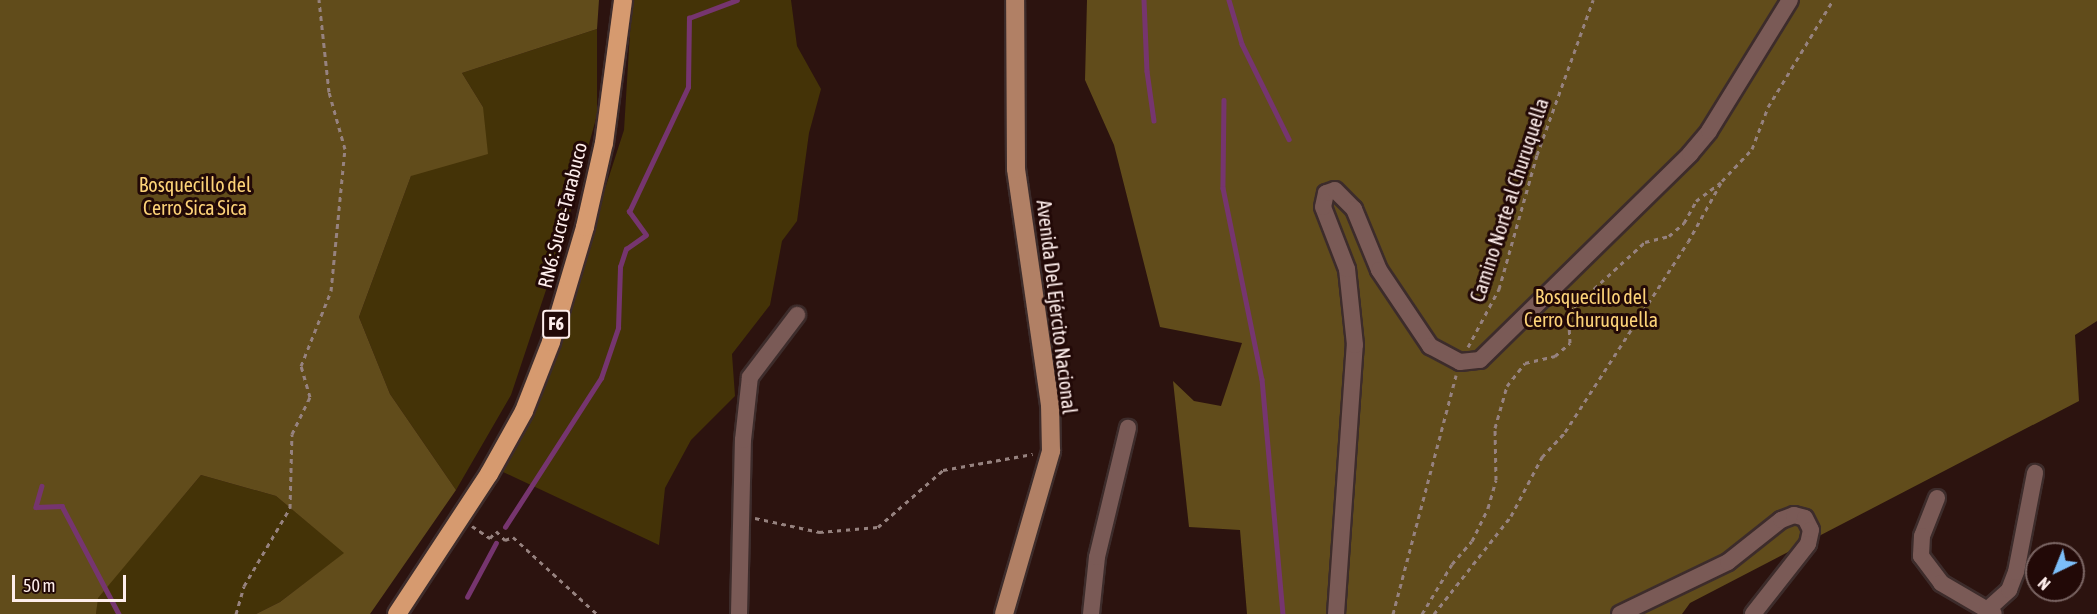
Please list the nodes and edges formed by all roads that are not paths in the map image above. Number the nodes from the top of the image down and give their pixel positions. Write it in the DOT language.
graph roads {
  1 [pos="623,0"];
  2 [pos="1015,0"];
  3 [pos="1790,0"];
  4 [pos="797,315"];
  5 [pos="1128,428"];
  6 [pos="2035,473"];
  7 [pos="1936,498"];
  8 [pos="1991,612"];
  9 [pos="397,614"];
  10 [pos="739,614"];
  11 [pos="1004,614"];
  12 [pos="1091,614"];
  13 [pos="1336,614"];
  14 [pos="1620,614"];
  15 [pos="1753,614"];
  1 -- 9 [label="highway, RN6: Sucre-Tarabuco / F6"];
  2 -- 11 [label="main road, Avenida Del Ejército Nacional"];
  3 -- 13 [label="street"];
  4 -- 10 [label="street"];
  5 -- 12 [label="street"];
  6 -- 8 [label="street"];
  7 -- 8 [label="street"];
  14 -- 15 [label="street"];
}
